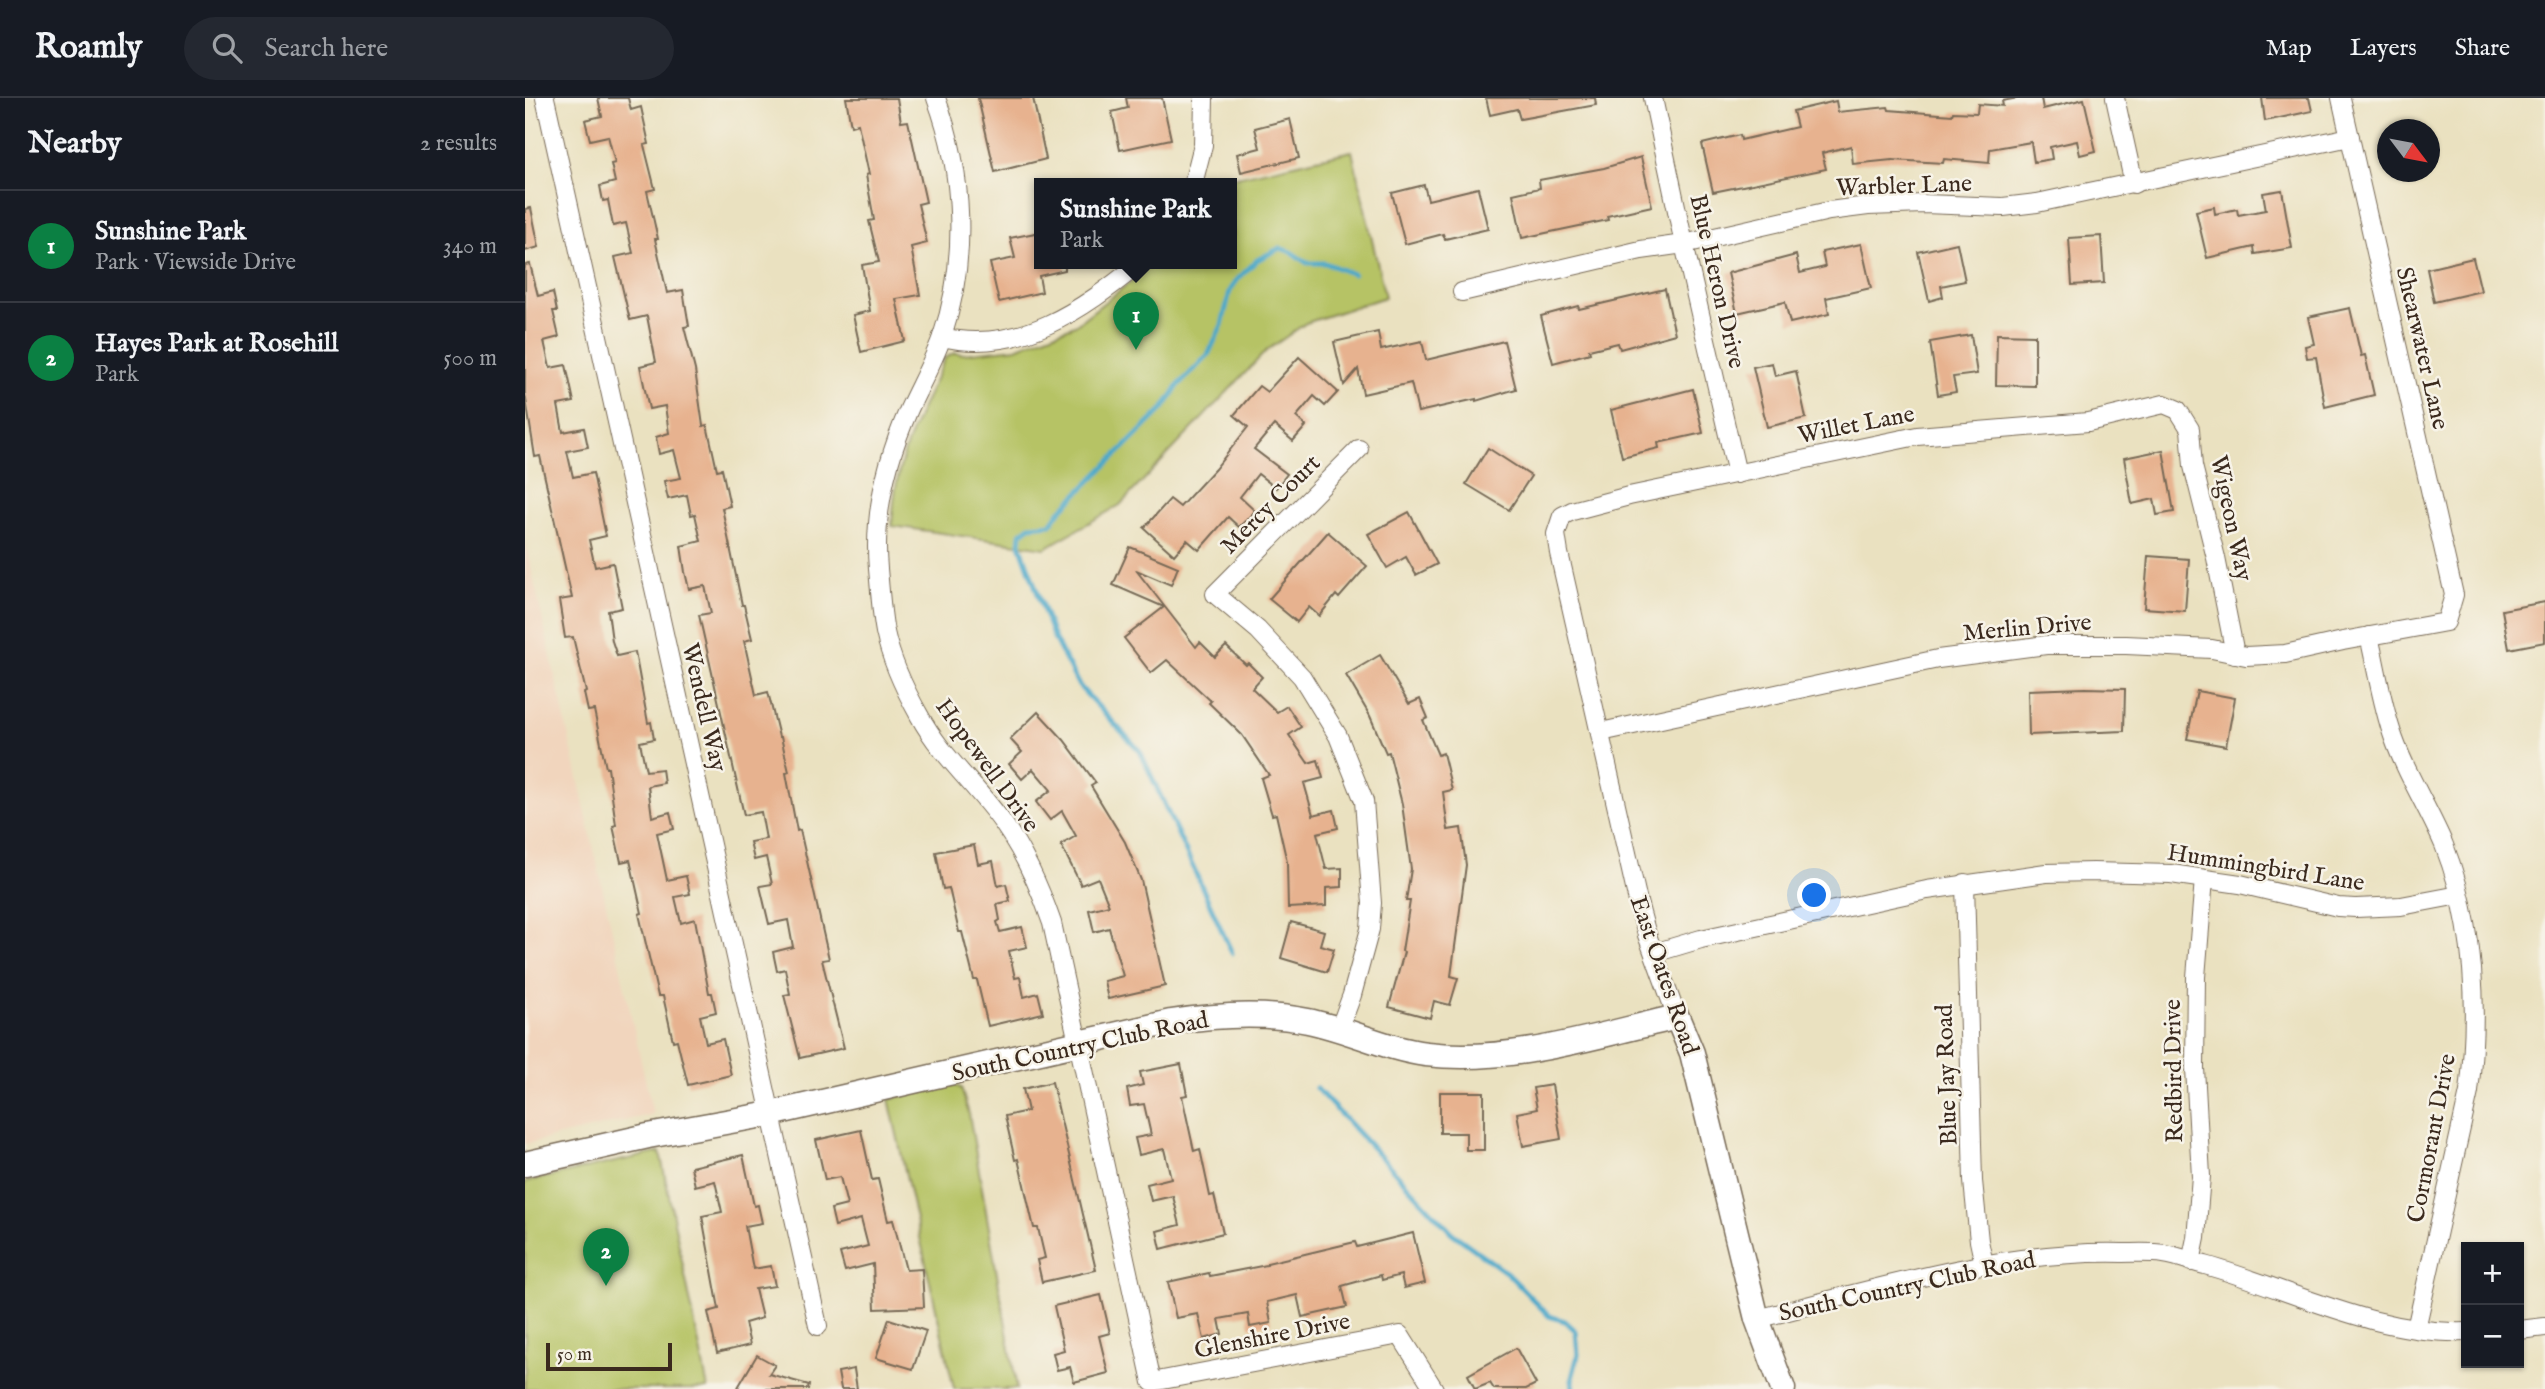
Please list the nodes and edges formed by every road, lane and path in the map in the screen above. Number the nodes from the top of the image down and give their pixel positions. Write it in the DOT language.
graph roads {
  1 [pos="545,98"];
  2 [pos="936,98"];
  3 [pos="1204,98"];
  4 [pos="1653,98"];
  5 [pos="2115,98"];
  6 [pos="2341,98"];
  7 [pos="2350,137"];
  8 [pos="1195,178"];
  9 [pos="2134,184"];
  10 [pos="1683,244"];
  11 [pos="1132,269"];
  12 [pos="1462,292"];
  13 [pos="942,337"];
  14 [pos="2164,404"];
  15 [pos="1359,449"];
  16 [pos="1737,474"];
  17 [pos="1562,516"];
  18 [pos="2450,608"];
  19 [pos="2369,636"];
  20 [pos="2235,654"];
  21 [pos="1601,732"];
  22 [pos="2204,878"];
  23 [pos="1965,883"];
  24 [pos="2459,895"];
  25 [pos="1654,953"];
  26 [pos="1678,1017"];
  27 [pos="1339,1030"];
  28 [pos="1078,1044"];
  29 [pos="770,1114"];
  30 [pos="525,1164"];
  31 [pos="2191,1262"];
  32 [pos="1984,1265"];
  33 [pos="1757,1319"];
  34 [pos="818,1326"];
  35 [pos="2545,1327"];
  36 [pos="2416,1329"];
  37 [pos="2524,1329"];
  38 [pos="2461,1332"];
  39 [pos="1152,1382"];
  40 [pos="1434,1389"];
  41 [pos="1783,1389"];
  1 -- 29 [label="street, Wendell Way"];
  2 -- 13 [label="street, Hopewell Drive"];
  3 -- 8 [label="street"];
  4 -- 10 [label="street, Blue Heron Drive"];
  5 -- 9 [label="street"];
  6 -- 7 [label="street, Shearwater Lane"];
  7 -- 9 [label="street, Warbler Lane"];
  7 -- 18 [label="street, Shearwater Lane"];
  9 -- 10 [label="street, Warbler Lane"];
  10 -- 12 [label="street, Warbler Lane"];
  10 -- 16 [label="street, Blue Heron Drive"];
  11 -- 13 [label="street"];
  13 -- 28 [label="street, Hopewell Drive"];
  14 -- 16 [label="street, Willet Lane"];
  14 -- 20 [label="street, Wigeon Way"];
  15 -- 27 [label="street, Mercy Court"];
  16 -- 17 [label="street, Willet Lane"];
  17 -- 21 [label="street, East Oates Road"];
  18 -- 19 [label="street, Merlin Drive"];
  19 -- 20 [label="street, Merlin Drive"];
  19 -- 24 [label="street, Cormorant Drive"];
  20 -- 21 [label="street, Merlin Drive"];
  21 -- 25 [label="street, East Oates Road"];
  22 -- 23 [label="street, Hummingbird Lane"];
  22 -- 24 [label="street, Hummingbird Lane"];
  22 -- 31 [label="street, Redbird Drive"];
  23 -- 25 [label="street, Hummingbird Lane"];
  23 -- 32 [label="street, Blue Jay Road"];
  24 -- 36 [label="street, Cormorant Drive"];
  25 -- 26 [label="street, East Oates Road"];
  26 -- 27 [label="street, South Country Club Road"];
  26 -- 33 [label="street, East Oates Road"];
  27 -- 28 [label="street, South Country Club Road"];
  28 -- 29 [label="street, South Country Club Road"];
  28 -- 39 [label="street, Hopewell Drive"];
  29 -- 30 [label="street, South Country Club Road"];
  29 -- 34 [label="street, Wendell Way"];
  31 -- 32 [label="street, South Country Club Road"];
  31 -- 36 [label="street, South Country Club Road"];
  32 -- 33 [label="street, South Country Club Road"];
  33 -- 41 [label="street, East Oates Road"];
  35 -- 37 [label="street"];
  36 -- 38 [label="street, South Country Club Road"];
  39 -- 40 [label="street, Glenshire Drive"];
}
